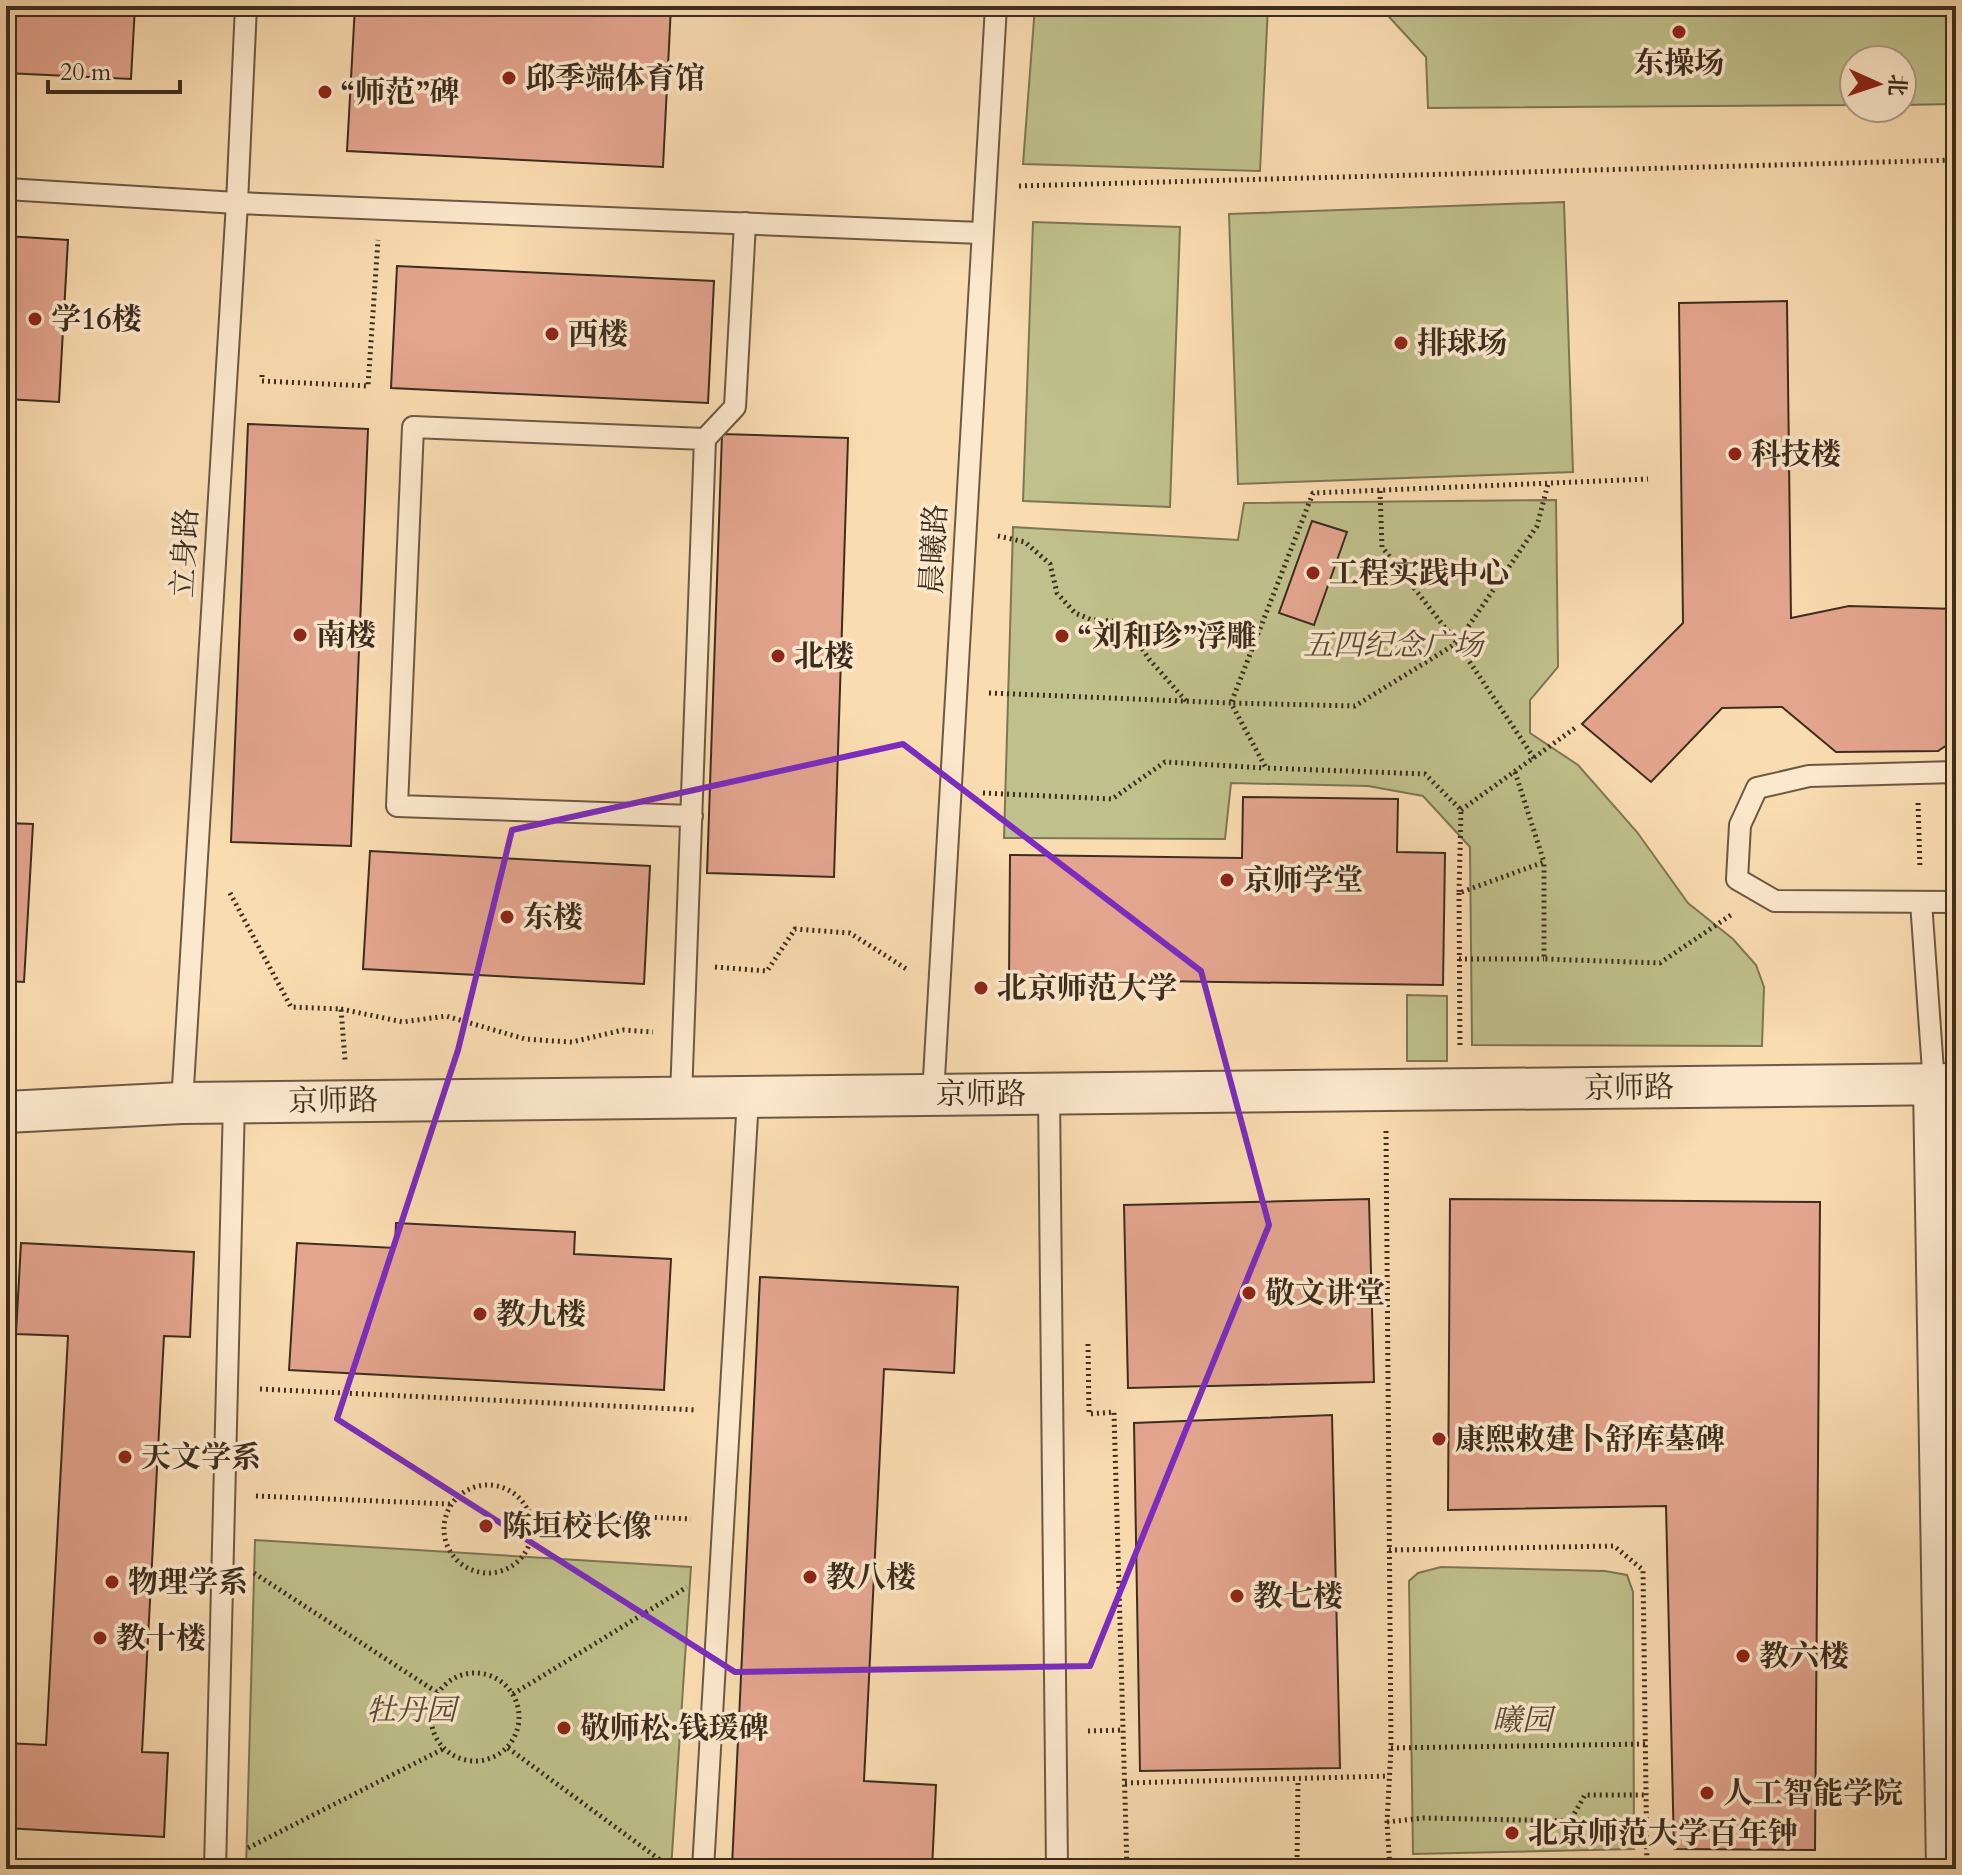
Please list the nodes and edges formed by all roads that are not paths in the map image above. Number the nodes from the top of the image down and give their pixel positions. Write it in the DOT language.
graph roads {
  1 [pos="246,6"];
  2 [pos="996,6"];
  3 [pos="6,189"];
  4 [pos="237,203"];
  5 [pos="745,223"];
  6 [pos="981,233"];
  7 [pos="705,439"];
  8 [pos="1956,772"];
  9 [pos="692,816"];
  10 [pos="1921,902"];
  11 [pos="1956,902"];
  12 [pos="1945,1084"];
  13 [pos="1049,1094"];
  14 [pos="933,1095"];
  15 [pos="681,1097"];
  16 [pos="748,1098"];
  17 [pos="234,1102"];
  18 [pos="182,1103"];
  19 [pos="6,1112"];
  20 [pos="215,1867"];
  21 [pos="703,1869"];
  22 [pos="1057,1869"];
  23 [pos="1947,1869"];
  1 -- 4 [label="lane, 立身路"];
  2 -- 6 [label="lane, 晨曦路"];
  3 -- 4 [label="lane"];
  4 -- 5 [label="lane"];
  4 -- 18 [label="lane, 立身路"];
  5 -- 6 [label="lane"];
  5 -- 7 [label="lane"];
  6 -- 14 [label="lane, 晨曦路"];
  7 -- 9 [label="lane"];
  7 -- 9 [label="lane"];
  8 -- 10 [label="lane"];
  9 -- 15 [label="lane"];
  10 -- 11 [label="lane"];
  10 -- 12 [label="lane"];
  12 -- 13 [label="street, 京师路"];
  12 -- 23 [label="street"];
  13 -- 14 [label="street, 京师路"];
  13 -- 22 [label="lane"];
  14 -- 16 [label="street, 京师路"];
  15 -- 16 [label="street, 京师路"];
  15 -- 17 [label="street, 京师路"];
  16 -- 21 [label="lane"];
  17 -- 18 [label="street, 京师路"];
  17 -- 20 [label="lane"];
  18 -- 19 [label="street, 京师路"];
}
